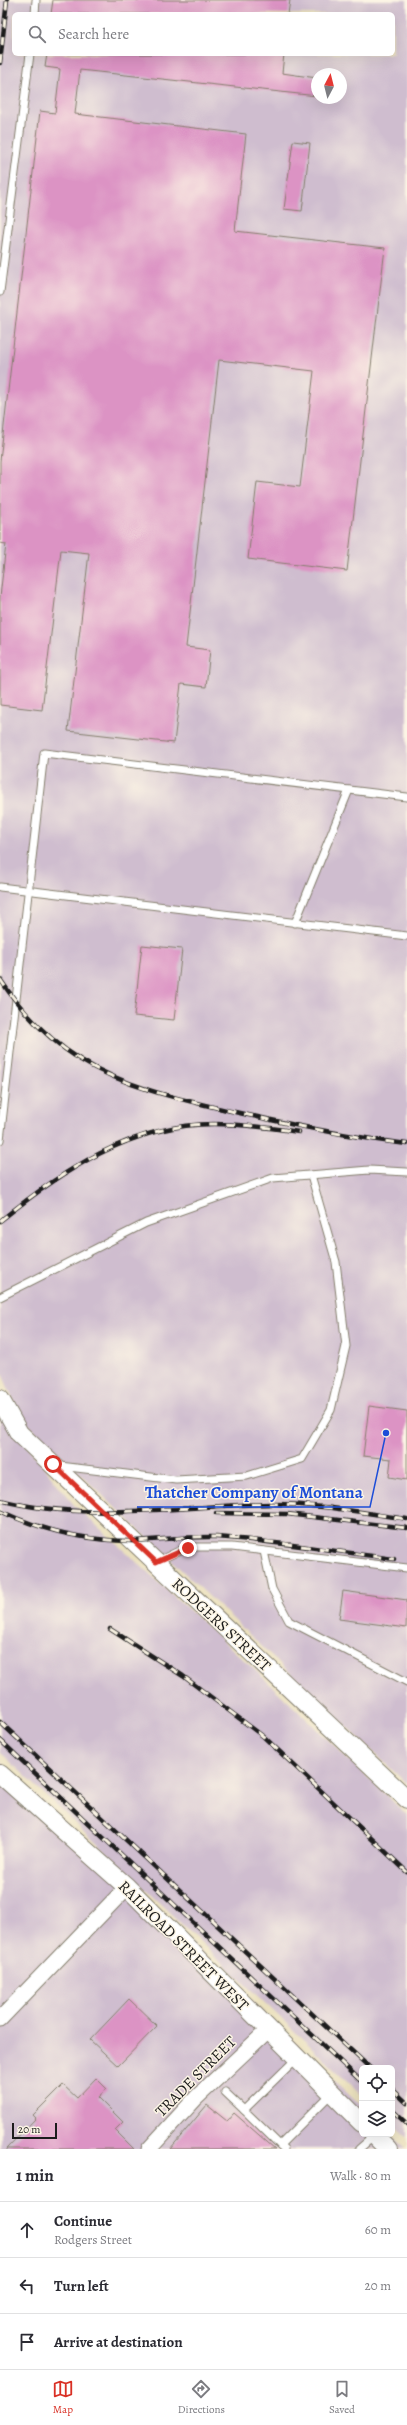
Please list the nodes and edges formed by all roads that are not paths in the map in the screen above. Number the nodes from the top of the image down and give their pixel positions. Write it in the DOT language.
graph roads {
  1 [pos="36,0"];
  2 [pos="35,12"];
  3 [pos="30,56"];
  4 [pos="0,292"];
  5 [pos="349,790"];
  6 [pos="407,797"];
  7 [pos="0,887"];
  8 [pos="28,891"];
  9 [pos="295,923"];
  10 [pos="407,936"];
  11 [pos="0,1140"];
  12 [pos="407,1172"];
  13 [pos="311,1175"];
  14 [pos="0,1297"];
  15 [pos="0,1400"];
  16 [pos="53,1464"];
  17 [pos="264,1551"];
  18 [pos="156,1562"];
  19 [pos="407,1568"];
  20 [pos="407,1682"];
  21 [pos="0,1774"];
  22 [pos="407,1799"];
  23 [pos="128,1887"];
  24 [pos="0,2019"];
  25 [pos="268,2030"];
  26 [pos="296,2059"];
  27 [pos="225,2092"];
  28 [pos="332,2093"];
  29 [pos="244,2110"];
  30 [pos="359,2120"];
  31 [pos="372,2137"];
  32 [pos="376,2137"];
  33 [pos="282,2147"];
  34 [pos="149,2149"];
  35 [pos="359,2149"];
  36 [pos="388,2149"];
  1 -- 2 [label="lane"];
  3 -- 4 [label="lane"];
  5 -- 6 [label="lane"];
  5 -- 8 [label="lane"];
  5 -- 9 [label="lane"];
  7 -- 8 [label="lane"];
  8 -- 9 [label="lane"];
  8 -- 11 [label="lane"];
  9 -- 10 [label="lane"];
  12 -- 13 [label="lane"];
  13 -- 14 [label="lane"];
  13 -- 16 [label="lane"];
  15 -- 16 [label="street, RODGERS STREET"];
  16 -- 18 [label="street, RODGERS STREET"];
  17 -- 18 [label="lane"];
  17 -- 19 [label="lane"];
  17 -- 20 [label="lane"];
  18 -- 22 [label="street, RODGERS STREET"];
  21 -- 23 [label="street, RAILROAD STREET WEST"];
  23 -- 24 [label="street"];
  23 -- 25 [label="street, RAILROAD STREET WEST"];
  25 -- 26 [label="street, RAILROAD STREET WEST"];
  25 -- 34 [label="street, TRADE STREET"];
  26 -- 28 [label="street, RAILROAD STREET WEST"];
  26 -- 29 [label="lane"];
  27 -- 29 [label="lane"];
  28 -- 30 [label="street, RAILROAD STREET WEST"];
  28 -- 33 [label="lane"];
  29 -- 33 [label="lane"];
  31 -- 35 [label="lane"];
  32 -- 36 [label="street"];
}
